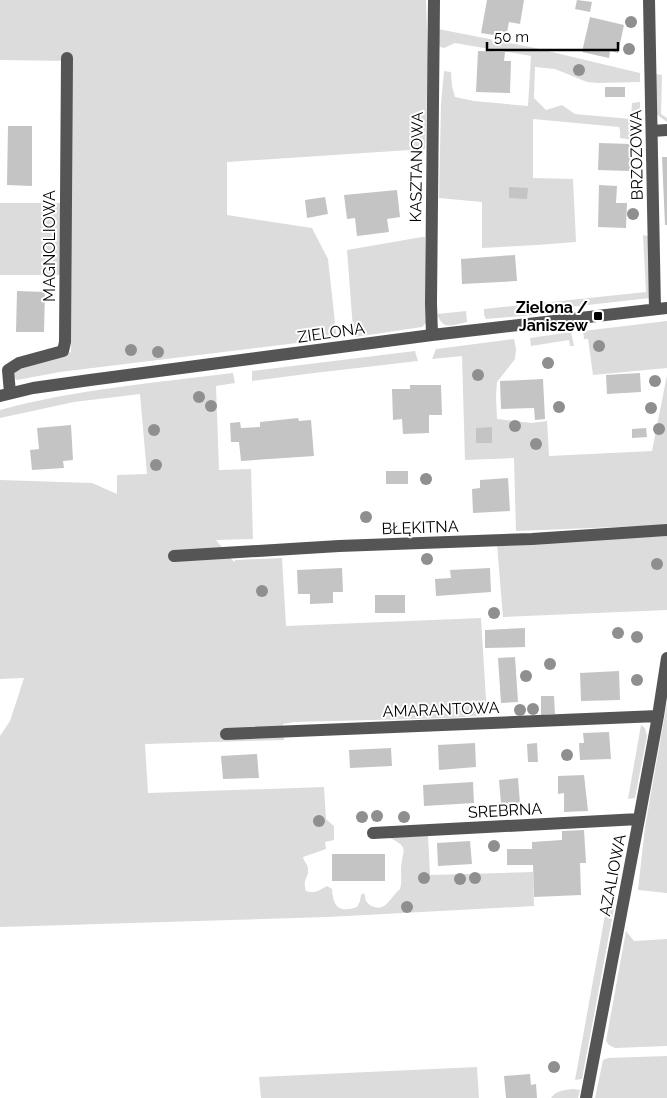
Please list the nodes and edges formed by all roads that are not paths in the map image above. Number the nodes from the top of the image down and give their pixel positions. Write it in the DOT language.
graph roads {
  1 [pos="434,0"];
  2 [pos="650,0"];
  3 [pos="67,58"];
  4 [pos="667,130"];
  5 [pos="652,131"];
  6 [pos="661,308"];
  7 [pos="432,335"];
  8 [pos="5,394"];
  9 [pos="667,530"];
  10 [pos="174,556"];
  11 [pos="667,658"];
  12 [pos="658,716"];
  13 [pos="226,734"];
  14 [pos="639,819"];
  15 [pos="373,833"];
  16 [pos="586,1098"];
  1 -- 7 [label="street, KASZTANOWA"];
  2 -- 5 [label="street, BRZOZOWA"];
  3 -- 8 [label="street, MAGNOLIOWA"];
  4 -- 5 [label="street"];
  5 -- 6 [label="street, BRZOZOWA"];
  6 -- 7 [label="street, ZIELONA"];
  7 -- 8 [label="street, ZIELONA"];
  9 -- 10 [label="street, BŁĘKITNA"];
  11 -- 12 [label="street, AZALIOWA"];
  12 -- 13 [label="street, AMARANTOWA"];
  12 -- 14 [label="street, AZALIOWA"];
  14 -- 15 [label="street, SREBRNA"];
  14 -- 16 [label="street, AZALIOWA"];
}
